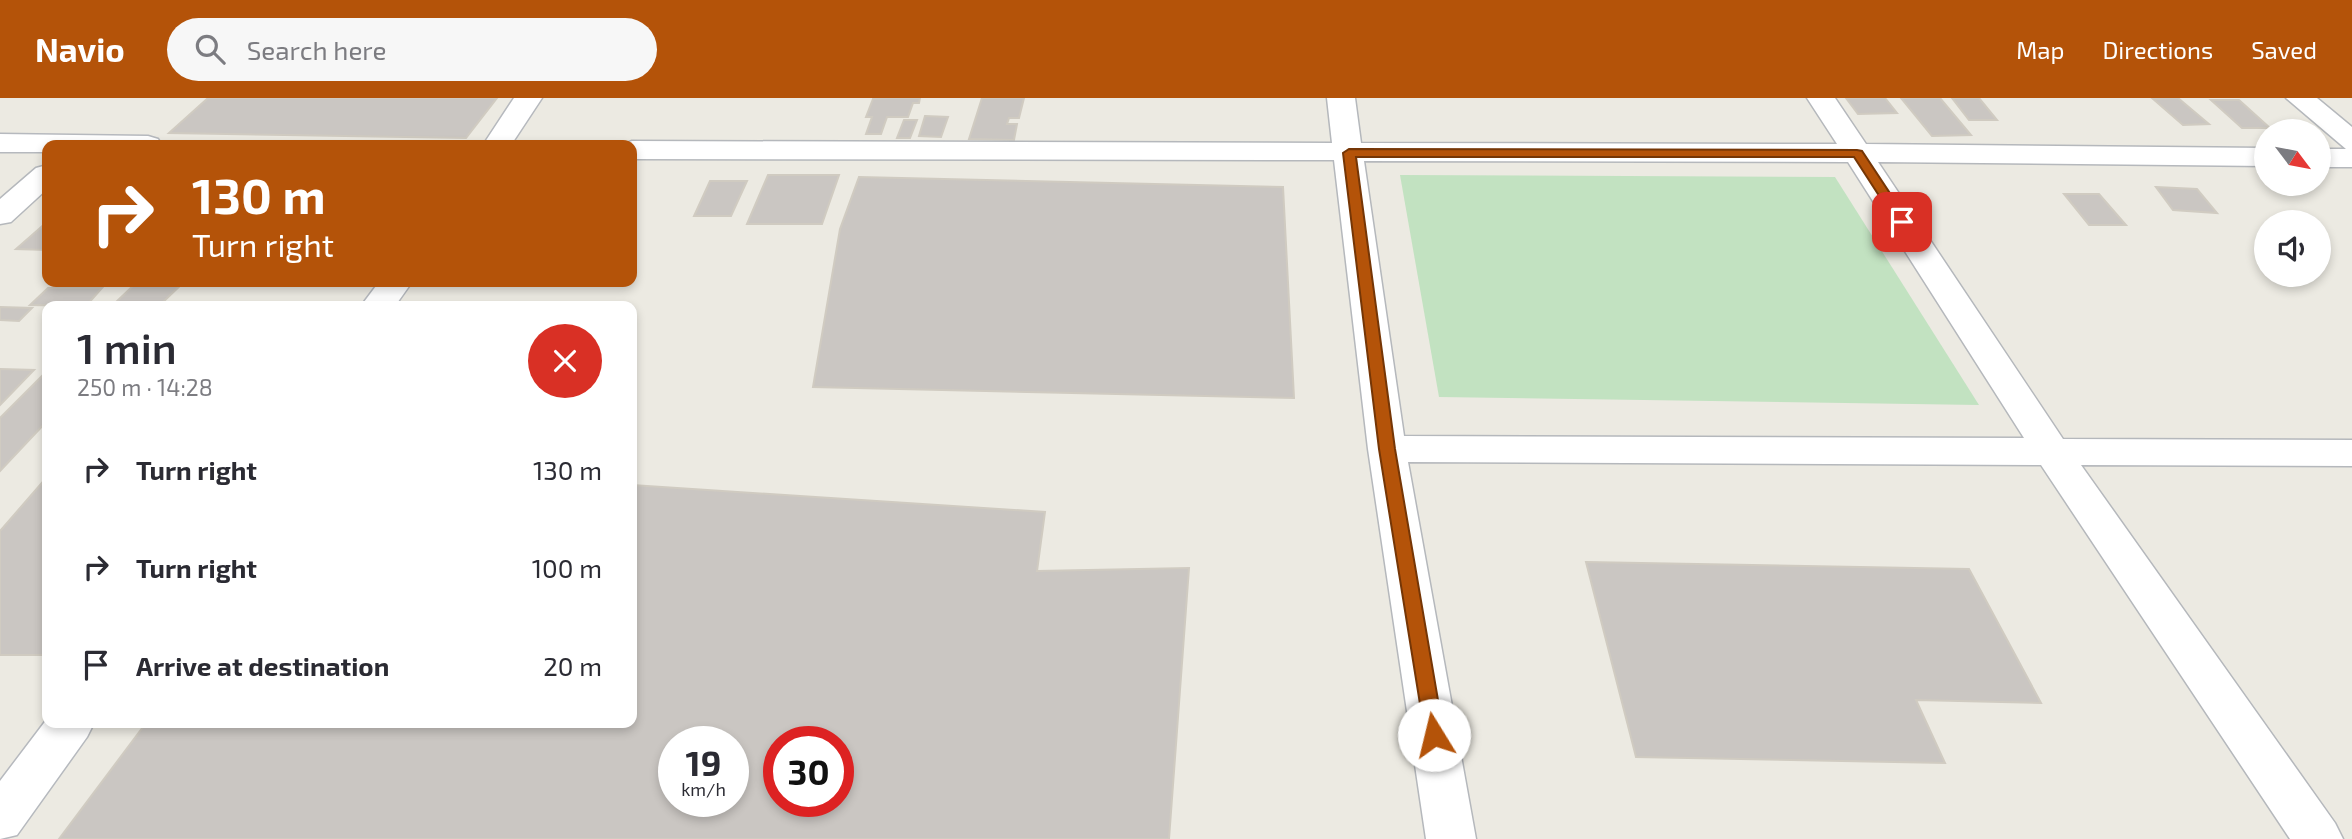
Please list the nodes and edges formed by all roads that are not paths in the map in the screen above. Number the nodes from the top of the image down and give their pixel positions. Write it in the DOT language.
graph roads {
  1 [pos="528,98"];
  2 [pos="1341,98"];
  3 [pos="1821,98"];
  4 [pos="2300,98"];
  5 [pos="500,140"];
  6 [pos="2352,142"];
  7 [pos="0,143"];
  8 [pos="42,144"];
  9 [pos="637,150"];
  10 [pos="1349,153"];
  11 [pos="1857,153"];
  12 [pos="2254,158"];
  13 [pos="2331,158"];
  14 [pos="2352,158"];
  15 [pos="42,178"];
  16 [pos="0,215"];
  17 [pos="1387,449"];
  18 [pos="2052,452"];
  19 [pos="2352,453"];
  20 [pos="67,728"];
  21 [pos="0,819"];
  22 [pos="1451,839"];
  23 [pos="2318,839"];
  1 -- 5 [label="street"];
  2 -- 10 [label="street"];
  3 -- 11 [label="street"];
  4 -- 6 [label="street"];
  7 -- 8 [label="street"];
  9 -- 10 [label="street"];
  10 -- 11 [label="street"];
  10 -- 17 [label="street"];
  11 -- 12 [label="street"];
  11 -- 18 [label="street"];
  13 -- 14 [label="street"];
  15 -- 16 [label="street"];
  17 -- 18 [label="street"];
  17 -- 22 [label="street"];
  18 -- 19 [label="street"];
  18 -- 23 [label="street"];
  20 -- 21 [label="street"];
}
